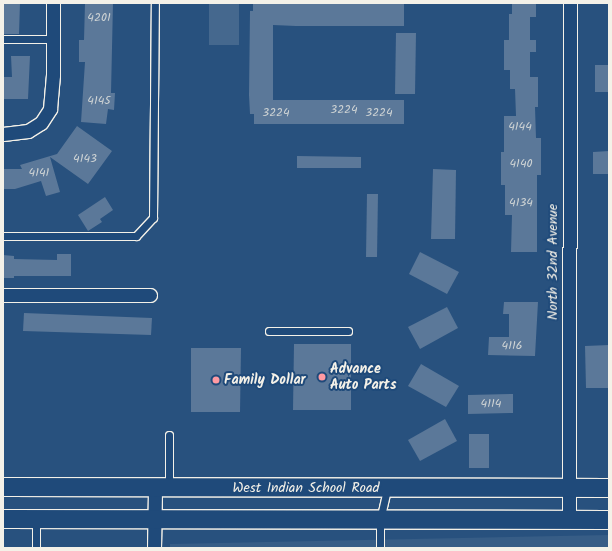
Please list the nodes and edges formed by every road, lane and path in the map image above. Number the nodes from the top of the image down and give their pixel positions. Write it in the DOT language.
graph roads {
  1 [pos="53,3"];
  2 [pos="155,3"];
  3 [pos="570,3"];
  4 [pos="3,39"];
  5 [pos="53,39"];
  6 [pos="3,134"];
  7 [pos="3,236"];
  8 [pos="3,295"];
  9 [pos="150,295"];
  10 [pos="269,331"];
  11 [pos="348,331"];
  12 [pos="169,435"];
  13 [pos="3,487"];
  14 [pos="162,488"];
  15 [pos="387,488"];
  16 [pos="569,488"];
  17 [pos="609,488"];
  18 [pos="3,519"];
  19 [pos="36,519"];
  20 [pos="154,520"];
  21 [pos="380,520"];
  22 [pos="569,520"];
  23 [pos="609,520"];
  24 [pos="36,548"];
  25 [pos="154,548"];
  26 [pos="380,548"];
  1 -- 5 [label="street"];
  2 -- 7 [label="lane"];
  3 -- 16 [label="street, North 32nd Avenue"];
  4 -- 5 [label="lane"];
  5 -- 6 [label="street"];
  8 -- 9 [label="street"];
  10 -- 11 [label="lane"];
  12 -- 14 [label="lane"];
  13 -- 14 [label="main road, West Indian School Road"];
  14 -- 15 [label="main road, West Indian School Road"];
  14 -- 20 [label="street"];
  15 -- 16 [label="main road, West Indian School Road"];
  15 -- 21 [label="lane"];
  16 -- 17 [label="main road, West Indian School Road"];
  16 -- 22 [label="street, North 32nd Avenue"];
  18 -- 19 [label="main road"];
  19 -- 20 [label="main road"];
  19 -- 24 [label="lane"];
  20 -- 21 [label="main road"];
  20 -- 25 [label="street"];
  21 -- 22 [label="main road"];
  21 -- 26 [label="lane"];
  22 -- 23 [label="main road"];
}
